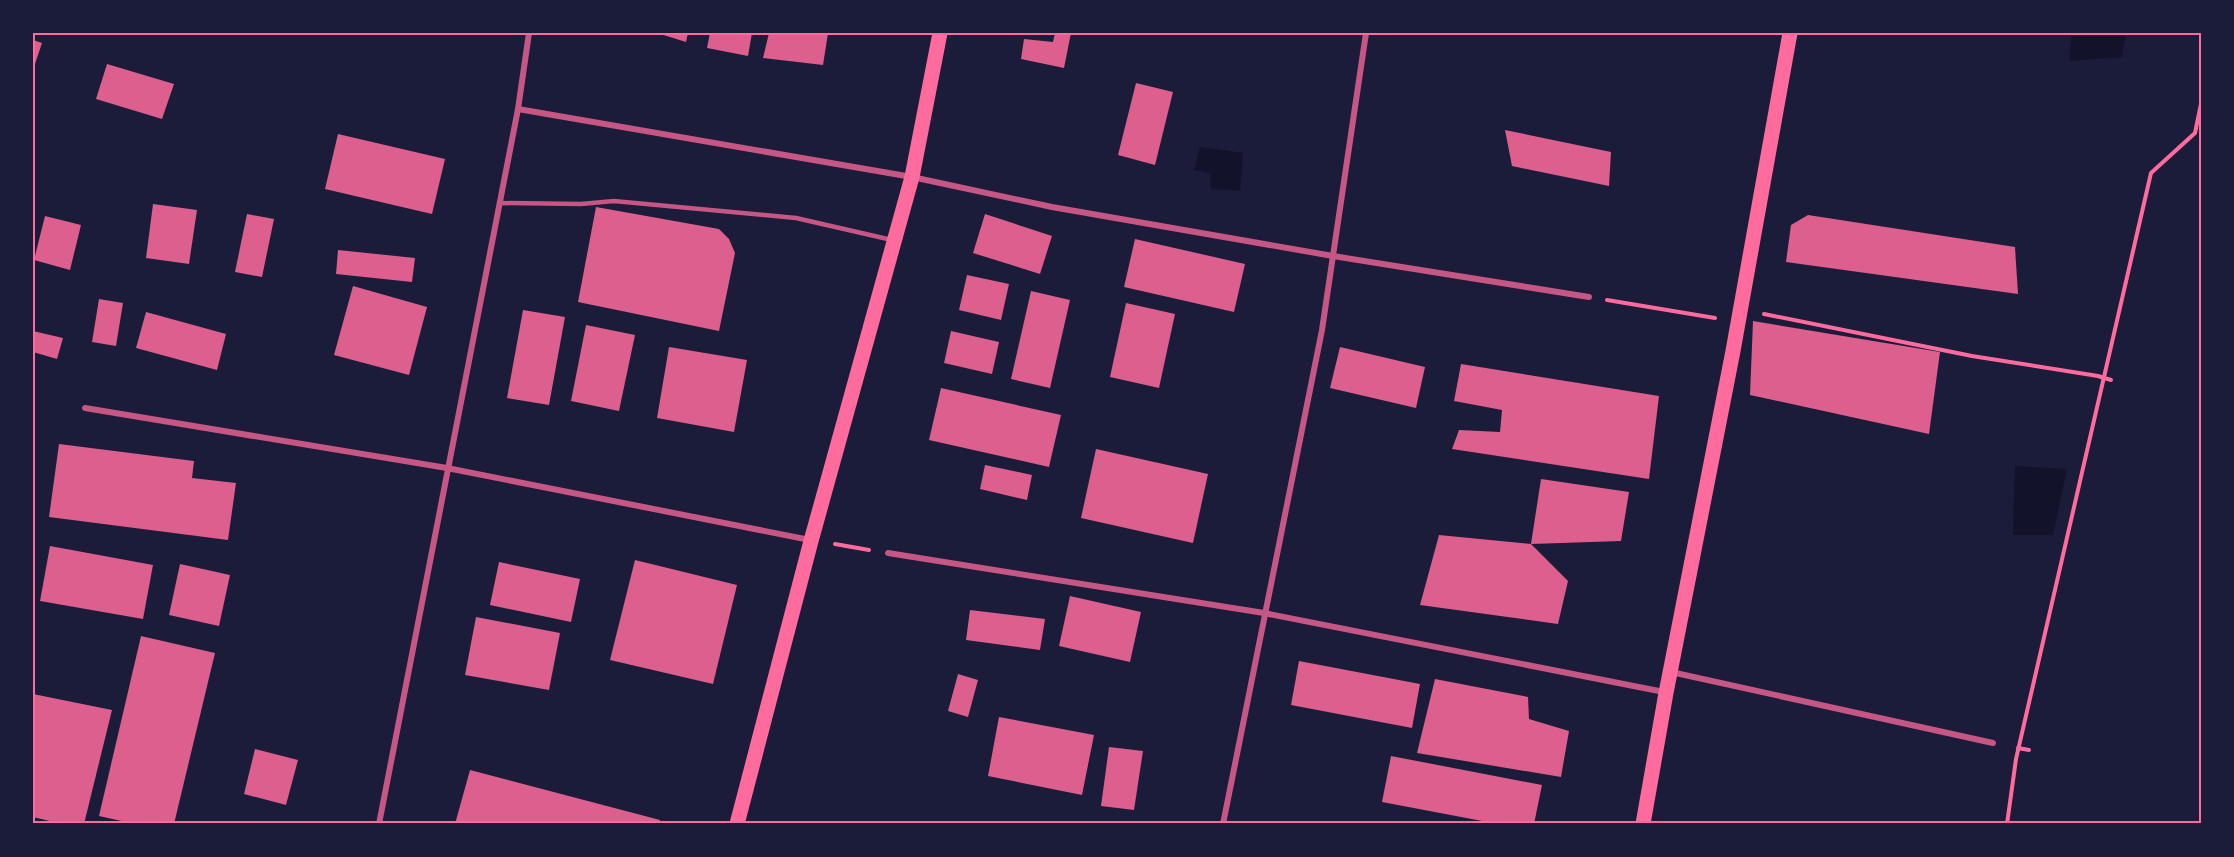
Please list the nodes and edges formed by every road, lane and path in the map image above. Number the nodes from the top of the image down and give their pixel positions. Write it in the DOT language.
graph roads {
  1 [pos="530,33"];
  2 [pos="940,33"];
  3 [pos="1366,33"];
  4 [pos="1790,33"];
  5 [pos="2201,104"];
  6 [pos="518,109"];
  7 [pos="912,177"];
  8 [pos="499,202"];
  9 [pos="894,240"];
  10 [pos="1333,256"];
  11 [pos="1589,297"];
  12 [pos="1739,315"];
  13 [pos="2104,378"];
  14 [pos="2111,380"];
  15 [pos="85,408"];
  16 [pos="447,468"];
  17 [pos="811,540"];
  18 [pos="888,553"];
  19 [pos="1264,613"];
  20 [pos="1670,672"];
  21 [pos="1666,693"];
  22 [pos="1993,743"];
  23 [pos="379,824"];
  24 [pos="738,824"];
  25 [pos="1223,824"];
  26 [pos="1643,824"];
  27 [pos="2007,824"];
  1 -- 6 [label="street"];
  2 -- 7 [label="main road"];
  3 -- 10 [label="street"];
  4 -- 12 [label="main road"];
  5 -- 13 [label="path"];
  6 -- 7 [label="street"];
  6 -- 8 [label="street"];
  7 -- 9 [label="main road"];
  7 -- 10 [label="street"];
  8 -- 9 [label="lane"];
  8 -- 16 [label="street"];
  9 -- 17 [label="main road"];
  10 -- 11 [label="street"];
  10 -- 19 [label="street"];
  11 -- 12 [label="path"];
  12 -- 13 [label="path"];
  12 -- 20 [label="main road"];
  13 -- 14 [label="path"];
  13 -- 27 [label="path"];
  15 -- 16 [label="street"];
  16 -- 17 [label="street"];
  16 -- 23 [label="street"];
  17 -- 18 [label="path"];
  17 -- 24 [label="main road"];
  18 -- 19 [label="street"];
  19 -- 21 [label="street"];
  19 -- 25 [label="street"];
  20 -- 21 [label="main road"];
  20 -- 22 [label="street"];
  21 -- 26 [label="main road"];
}
